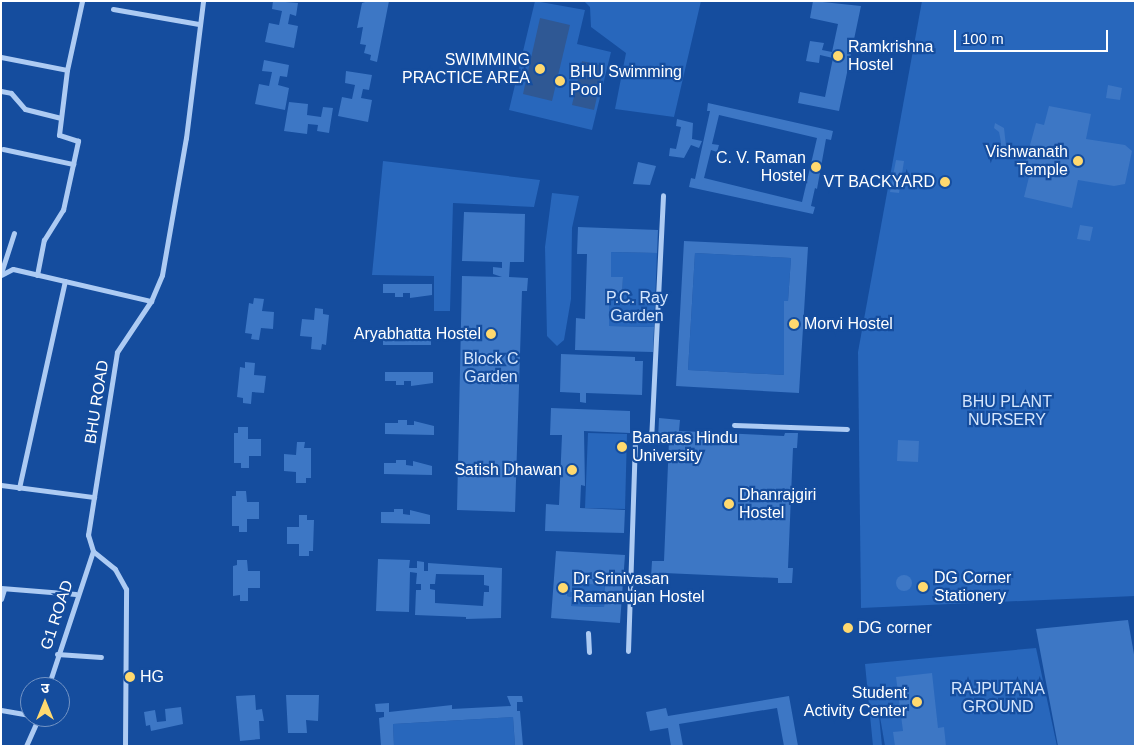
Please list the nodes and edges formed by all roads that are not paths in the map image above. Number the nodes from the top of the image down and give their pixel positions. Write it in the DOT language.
graph roads {
  1 [pos="82,1"];
  2 [pos="203,1"];
  3 [pos="113,10"];
  4 [pos="199,24"];
  5 [pos="1,57"];
  6 [pos="67,70"];
  7 [pos="1,91"];
  8 [pos="61,118"];
  9 [pos="3,149"];
  10 [pos="73,164"];
  11 [pos="663,195"];
  12 [pos="14,233"];
  13 [pos="1,274"];
  14 [pos="37,274"];
  15 [pos="65,281"];
  16 [pos="152,301"];
  17 [pos="734,425"];
  18 [pos="847,429"];
  19 [pos="1,485"];
  20 [pos="19,488"];
  21 [pos="94,497"];
  22 [pos="93,551"];
  23 [pos="3,588"];
  24 [pos="76,594"];
  25 [pos="1,599"];
  26 [pos="588,633"];
  27 [pos="628,651"];
  28 [pos="589,652"];
  29 [pos="57,654"];
  30 [pos="101,657"];
  31 [pos="51,677"];
  32 [pos="1,710"];
  33 [pos="20,714"];
  34 [pos="34,727"];
  35 [pos="26,746"];
  36 [pos="125,746"];
  1 -- 6 [label="street"];
  2 -- 4 [label="street, BHU ROAD"];
  3 -- 4 [label="street"];
  4 -- 16 [label="street, BHU ROAD"];
  5 -- 6 [label="street"];
  6 -- 8 [label="street"];
  7 -- 8 [label="street"];
  8 -- 10 [label="street"];
  9 -- 10 [label="street"];
  10 -- 14 [label="street"];
  11 -- 27 [label="street"];
  12 -- 13 [label="street"];
  13 -- 14 [label="street"];
  14 -- 15 [label="street"];
  15 -- 16 [label="street"];
  15 -- 20 [label="street"];
  16 -- 21 [label="street, BHU ROAD"];
  17 -- 18 [label="street"];
  19 -- 20 [label="street"];
  20 -- 21 [label="street"];
  21 -- 22 [label="street, BHU ROAD"];
  22 -- 24 [label="street, G1 ROAD"];
  22 -- 36 [label="street"];
  23 -- 24 [label="street"];
  23 -- 25 [label="street"];
  24 -- 29 [label="street, G1 ROAD"];
  26 -- 28 [label="street"];
  29 -- 30 [label="street"];
  29 -- 31 [label="street, G1 ROAD"];
  32 -- 33 [label="street"];
  34 -- 35 [label="street"];
}
